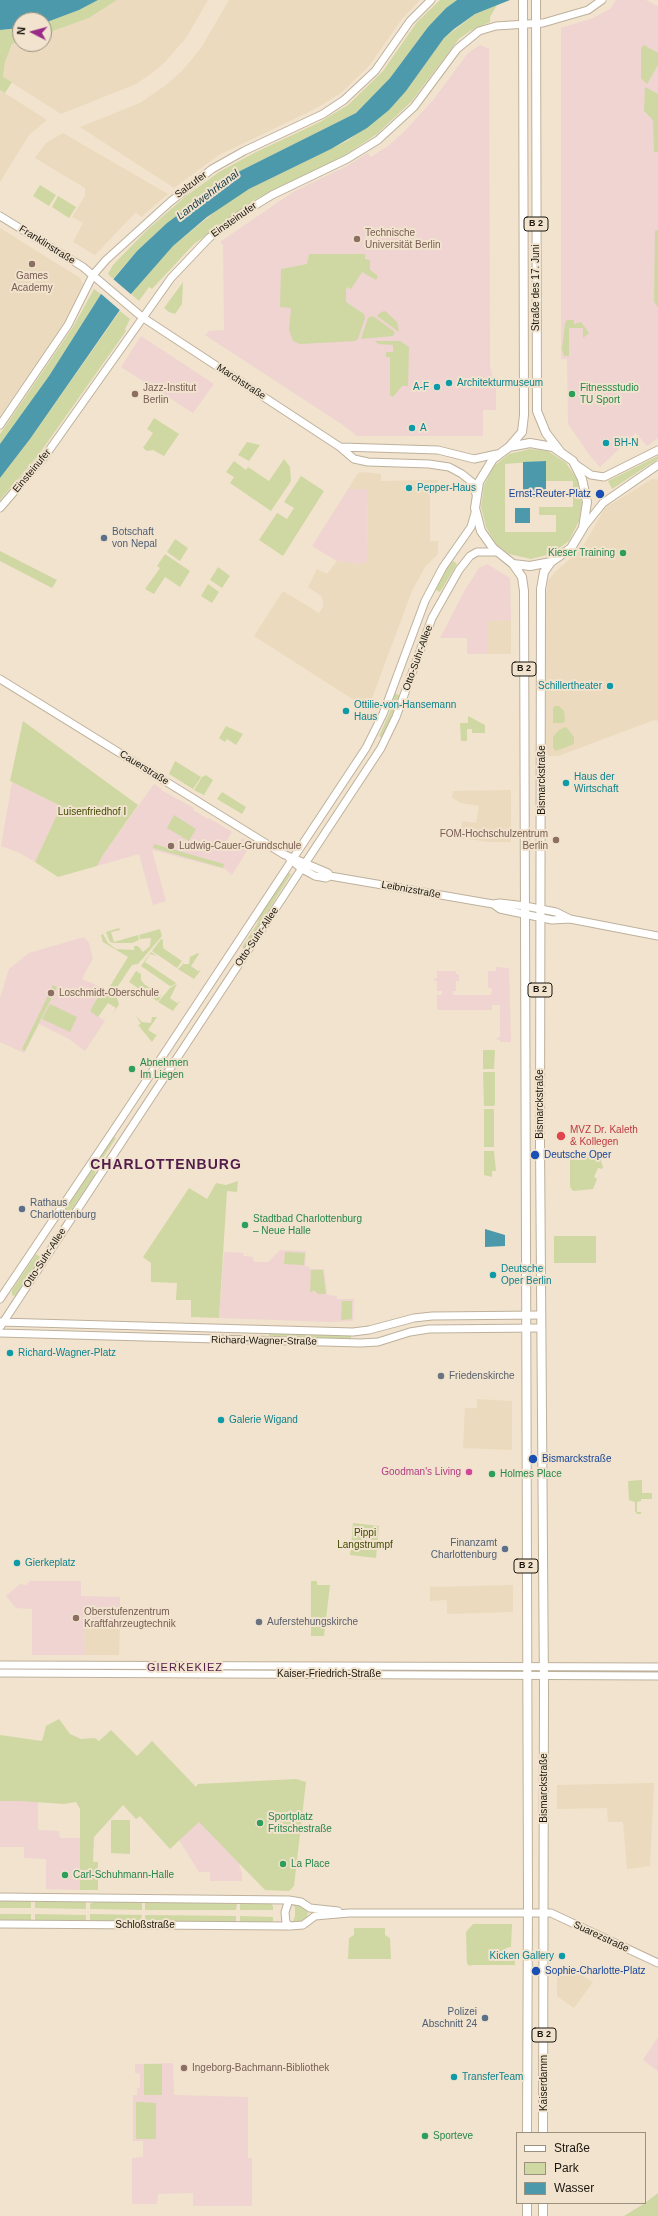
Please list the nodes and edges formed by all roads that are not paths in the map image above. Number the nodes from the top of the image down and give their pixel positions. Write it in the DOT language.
graph roads {
  1 [pos="431,0"];
  2 [pos="602,0"];
  3 [pos="523,3"];
  4 [pos="536,3"];
  5 [pos="523,24"];
  6 [pos="536,24"];
  7 [pos="0,216"];
  8 [pos="93,274"];
  9 [pos="133,309"];
  10 [pos="142,317"];
  11 [pos="0,425"];
  12 [pos="340,447"];
  13 [pos="509,447"];
  14 [pos="358,448"];
  15 [pos="559,450"];
  16 [pos="658,450"];
  17 [pos="497,454"];
  18 [pos="354,459"];
  19 [pos="575,464"];
  20 [pos="658,465"];
  21 [pos="476,494"];
  22 [pos="0,508"];
  23 [pos="475,513"];
  24 [pos="583,528"];
  25 [pos="496,552"];
  26 [pos="551,562"];
  27 [pos="513,564"];
  28 [pos="0,679"];
  29 [pos="291,858"];
  30 [pos="304,866"];
  31 [pos="493,904"];
  32 [pos="525,906"];
  33 [pos="540,909"];
  34 [pos="525,915"];
  35 [pos="540,918"];
  36 [pos="570,919"];
  37 [pos="658,936"];
  38 [pos="0,1299"];
  39 [pos="541,1315"];
  40 [pos="525,1316"];
  41 [pos="1,1324"];
  42 [pos="526,1326"];
  43 [pos="541,1328"];
  44 [pos="0,1333"];
  45 [pos="0,1665"];
  46 [pos="526,1666"];
  47 [pos="544,1666"];
  48 [pos="658,1667"];
  49 [pos="0,1673"];
  50 [pos="544,1675"];
  51 [pos="526,1676"];
  52 [pos="658,1676"];
  53 [pos="0,1897"];
  54 [pos="289,1900"];
  55 [pos="310,1908"];
  56 [pos="349,1913"];
  57 [pos="528,1913"];
  58 [pos="544,1913"];
  59 [pos="310,1919"];
  60 [pos="0,1924"];
  61 [pos="290,1926"];
  62 [pos="658,1963"];
  63 [pos="527,2132"];
  64 [pos="543,2132"];
  65 [pos="527,2204"];
  66 [pos="543,2204"];
  67 [pos="527,2216"];
  68 [pos="543,2216"];
  1 -- 8 [label="street, Salzufer"];
  2 -- 6 [label="street, Einsteinufer"];
  3 -- 5 [label="main road, Straße des 17. Juni / B 2"];
  4 -- 6 [label="main road, Straße des 17. Juni / B 2"];
  5 -- 6 [label="street, Einsteinufer"];
  5 -- 10 [label="street, Einsteinufer"];
  5 -- 13 [label="main road, Straße des 17. Juni / B 2"];
  6 -- 15 [label="main road, Straße des 17. Juni / B 2"];
  7 -- 8 [label="street, Franklinstraße"];
  8 -- 9 [label="street, Franklinstraße"];
  8 -- 11 [label="street, Salzufer"];
  9 -- 10 [label="street, Marchstraße"];
  10 -- 12 [label="street, Marchstraße"];
  10 -- 22 [label="street, Einsteinufer"];
  12 -- 14 [label="street"];
  12 -- 18 [label="street, Marchstraße"];
  13 -- 15 [label="main road"];
  13 -- 17 [label="main road, B 2"];
  14 -- 17 [label="street"];
  14 -- 18 [label="street"];
  15 -- 19 [label="main road, B 2"];
  16 -- 19 [label="street"];
  17 -- 21 [label="main road, B 2"];
  18 -- 21 [label="street"];
  19 -- 24 [label="main road, B 2"];
  20 -- 24 [label="street"];
  21 -- 23 [label="main road, B 2"];
  23 -- 25 [label="main road, B 2"];
  23 -- 29 [label="street, Otto-Suhr-Allee"];
  24 -- 26 [label="main road, B 2"];
  25 -- 27 [label="main road, B 2"];
  25 -- 30 [label="street, Otto-Suhr-Allee"];
  26 -- 27 [label="main road"];
  26 -- 33 [label="main road, Bismarckstraße / B 2"];
  27 -- 32 [label="main road, Bismarckstraße / B 2"];
  28 -- 29 [label="street, Cauerstraße"];
  29 -- 30 [label="street, Leibnizstraße"];
  29 -- 38 [label="street, Otto-Suhr-Allee"];
  30 -- 31 [label="street, Leibnizstraße"];
  30 -- 41 [label="street, Otto-Suhr-Allee"];
  31 -- 32 [label="street, Leibnizstraße"];
  31 -- 34 [label="street, Leibnizstraße"];
  32 -- 33 [label="street, Leibnizstraße"];
  32 -- 34 [label="main road, Bismarckstraße / B 2"];
  33 -- 35 [label="main road, Bismarckstraße / B 2"];
  33 -- 36 [label="street, Leibnizstraße"];
  34 -- 35 [label="street, Leibnizstraße"];
  34 -- 40 [label="main road, Bismarckstraße / B 2"];
  35 -- 36 [label="street, Leibnizstraße"];
  35 -- 39 [label="main road, Bismarckstraße / B 2"];
  36 -- 37 [label="street, Leibnizstraße"];
  39 -- 40 [label="street, Richard-Wagner-Straße"];
  39 -- 43 [label="main road, Bismarckstraße / B 2"];
  40 -- 41 [label="street, Richard-Wagner-Straße"];
  40 -- 42 [label="main road, Bismarckstraße / B 2"];
  42 -- 43 [label="street, Richard-Wagner-Straße"];
  42 -- 44 [label="street, Richard-Wagner-Straße"];
  42 -- 46 [label="main road, Bismarckstraße / B 2"];
  43 -- 47 [label="main road, Bismarckstraße / B 2"];
  45 -- 46 [label="street, Kaiser-Friedrich-Straße"];
  46 -- 47 [label="street, Kaiser-Friedrich-Straße"];
  46 -- 51 [label="main road, Bismarckstraße / B 2"];
  47 -- 48 [label="street, Kaiser-Friedrich-Straße"];
  47 -- 50 [label="main road, Bismarckstraße / B 2"];
  49 -- 51 [label="street, Kaiser-Friedrich-Straße"];
  50 -- 51 [label="street, Kaiser-Friedrich-Straße"];
  50 -- 52 [label="street, Kaiser-Friedrich-Straße"];
  50 -- 58 [label="main road, Bismarckstraße / B 2"];
  51 -- 57 [label="main road, Bismarckstraße / B 2"];
  53 -- 54 [label="street, Schloßstraße"];
  54 -- 55 [label="street, Schloßstraße"];
  54 -- 61 [label="street"];
  55 -- 56 [label="street, Schloßstraße"];
  55 -- 59 [label="street"];
  56 -- 57 [label="street, Schloßstraße"];
  56 -- 59 [label="street, Schloßstraße"];
  57 -- 58 [label="street, Suarezstraße"];
  57 -- 63 [label="main road, Kaiserdamm / B 2"];
  58 -- 62 [label="street, Suarezstraße"];
  58 -- 64 [label="main road, Kaiserdamm / B 2"];
  59 -- 61 [label="street, Schloßstraße"];
  60 -- 61 [label="street, Schloßstraße"];
  65 -- 67 [label="main road"];
  66 -- 68 [label="main road"];
}
